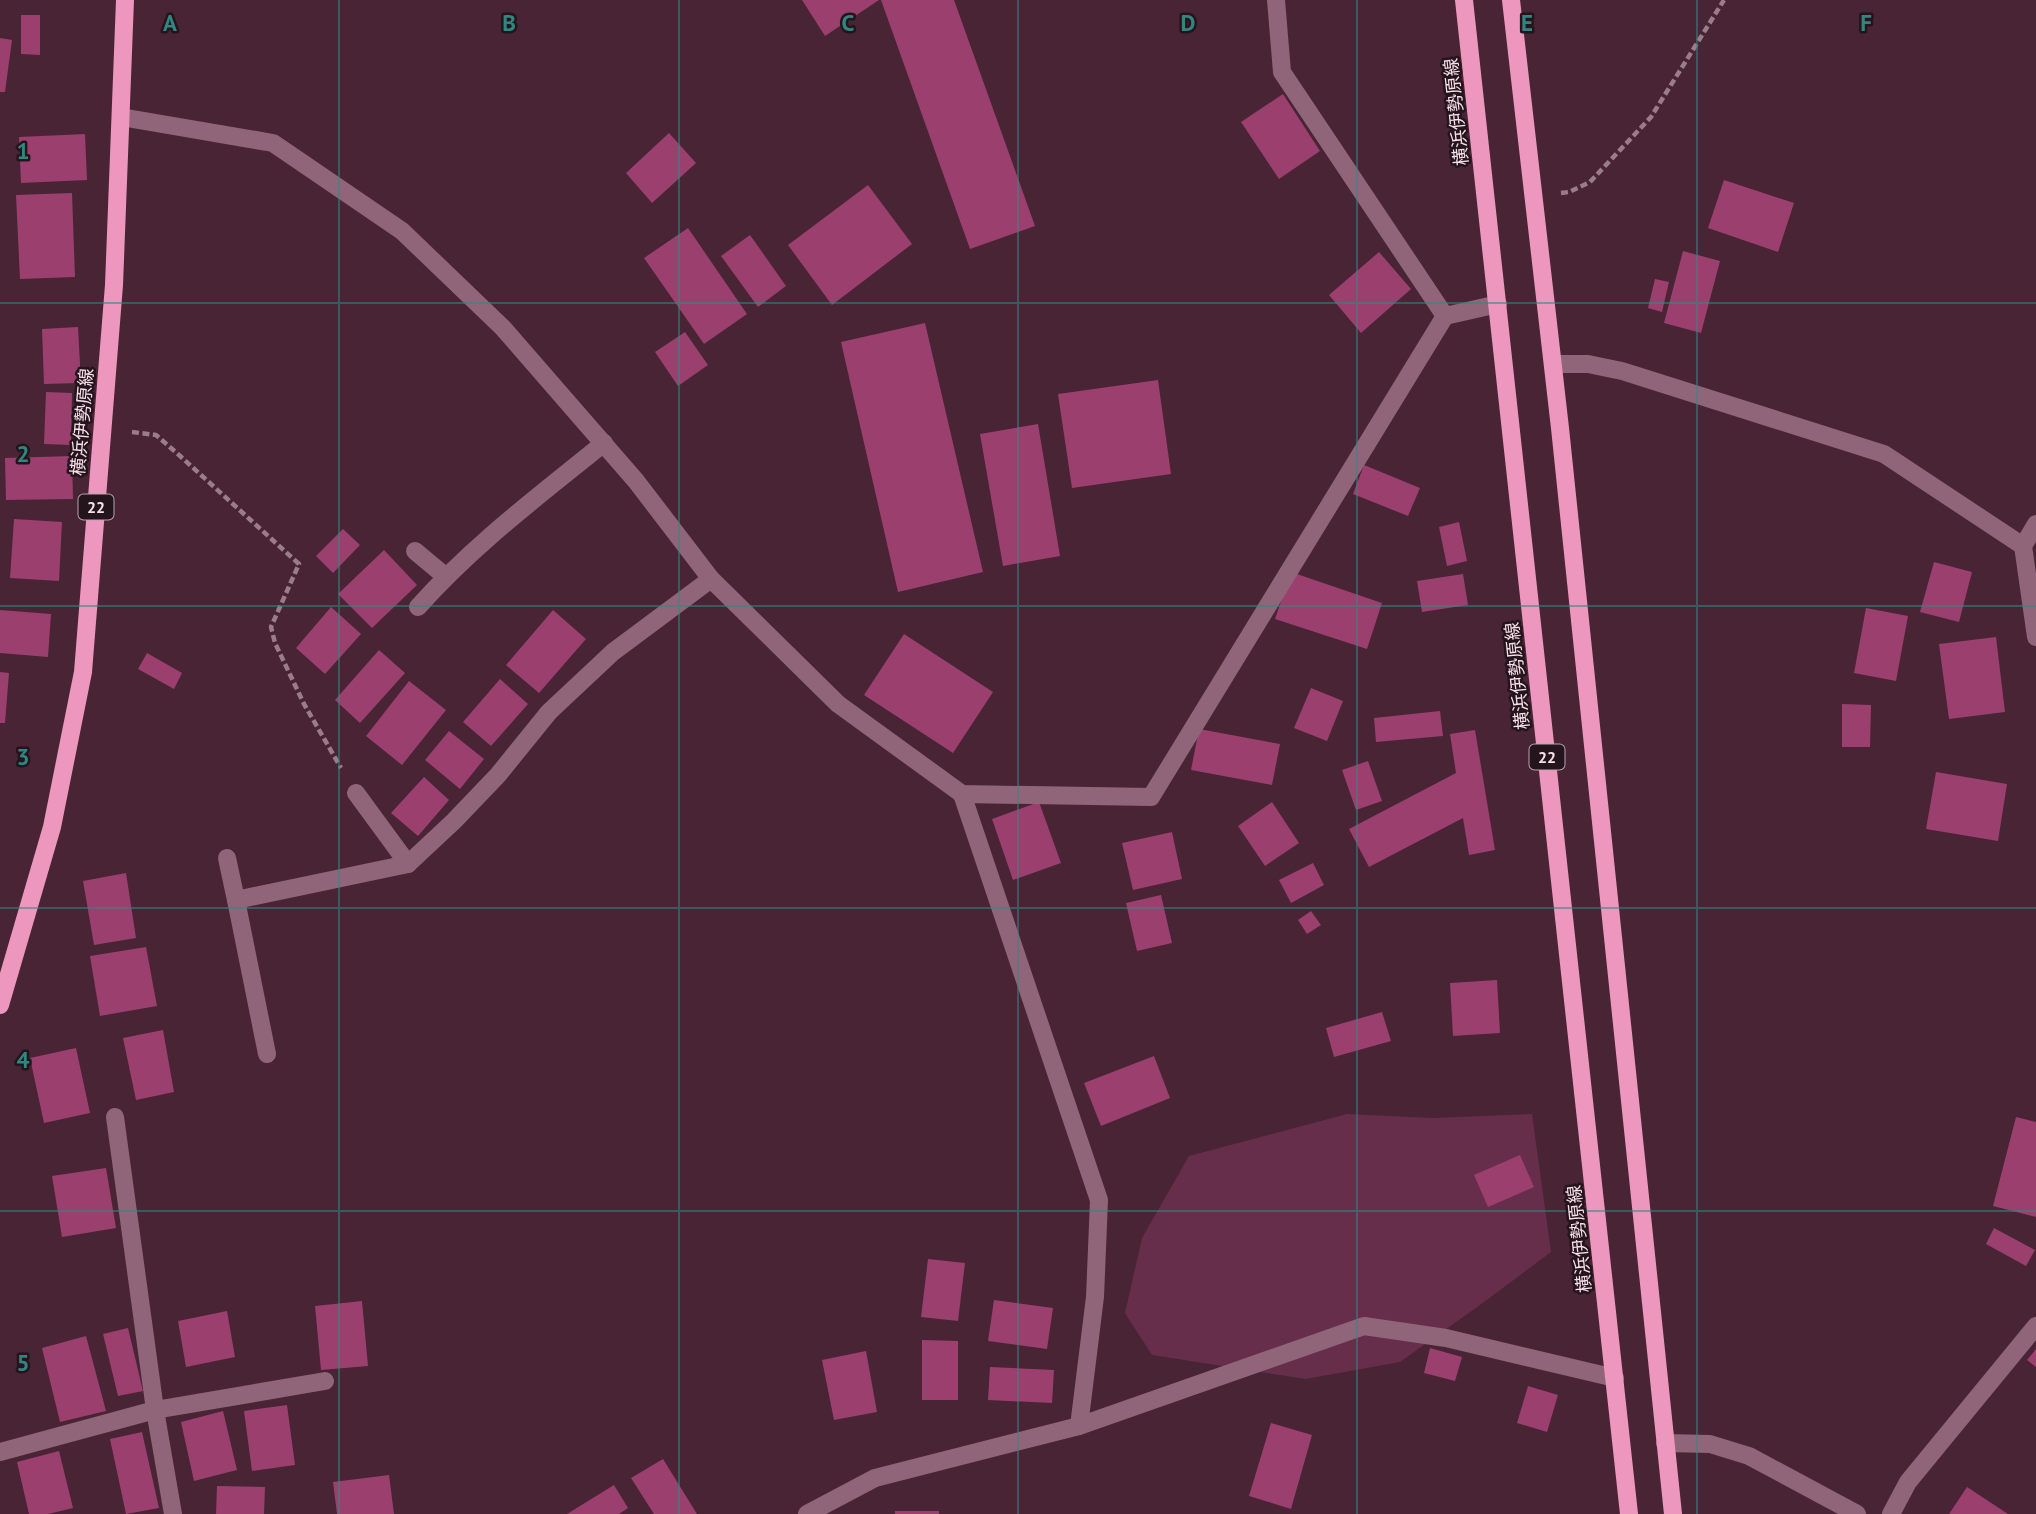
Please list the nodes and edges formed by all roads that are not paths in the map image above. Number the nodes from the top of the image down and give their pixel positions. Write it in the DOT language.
graph roads {
  1 [pos="125,0"];
  2 [pos="1276,0"];
  3 [pos="1464,0"];
  4 [pos="1511,0"];
  5 [pos="121,117"];
  6 [pos="1497,304"];
  7 [pos="1445,316"];
  8 [pos="1553,364"];
  9 [pos="604,443"];
  10 [pos="2036,524"];
  11 [pos="2023,546"];
  12 [pos="415,551"];
  13 [pos="445,576"];
  14 [pos="711,579"];
  15 [pos="418,607"];
  16 [pos="2036,637"];
  17 [pos="356,793"];
  18 [pos="962,794"];
  19 [pos="228,858"];
  20 [pos="408,864"];
  21 [pos="236,900"];
  22 [pos="0,1005"];
  23 [pos="267,1054"];
  24 [pos="115,1117"];
  25 [pos="2036,1326"];
  26 [pos="1615,1378"];
  27 [pos="325,1381"];
  28 [pos="155,1410"];
  29 [pos="1079,1426"];
  30 [pos="1665,1443"];
  31 [pos="0,1452"];
  32 [pos="173,1514"];
  33 [pos="807,1514"];
  34 [pos="1629,1514"];
  35 [pos="1673,1514"];
  36 [pos="1857,1514"];
  37 [pos="1891,1514"];
  1 -- 5 [label="main road, 横浜伊勢原線 / 22"];
  2 -- 7 [label="street"];
  3 -- 6 [label="main road, 横浜伊勢原線 / 22"];
  4 -- 8 [label="main road"];
  5 -- 9 [label="street"];
  5 -- 22 [label="main road, 横浜伊勢原線 / 22"];
  6 -- 7 [label="street"];
  6 -- 26 [label="main road, 横浜伊勢原線 / 22"];
  7 -- 18 [label="street"];
  8 -- 11 [label="street"];
  8 -- 30 [label="main road"];
  9 -- 13 [label="street"];
  9 -- 14 [label="street"];
  10 -- 11 [label="street"];
  11 -- 16 [label="street"];
  12 -- 13 [label="street"];
  13 -- 15 [label="street"];
  14 -- 18 [label="street"];
  14 -- 20 [label="street"];
  17 -- 20 [label="street"];
  18 -- 29 [label="street"];
  19 -- 21 [label="street"];
  20 -- 21 [label="street"];
  21 -- 23 [label="street"];
  24 -- 28 [label="street"];
  25 -- 37 [label="street"];
  26 -- 29 [label="street"];
  26 -- 34 [label="main road, 横浜伊勢原線 / 22"];
  27 -- 28 [label="street"];
  28 -- 31 [label="street"];
  28 -- 32 [label="street"];
  29 -- 33 [label="street"];
  30 -- 35 [label="main road"];
  30 -- 36 [label="street"];
}
